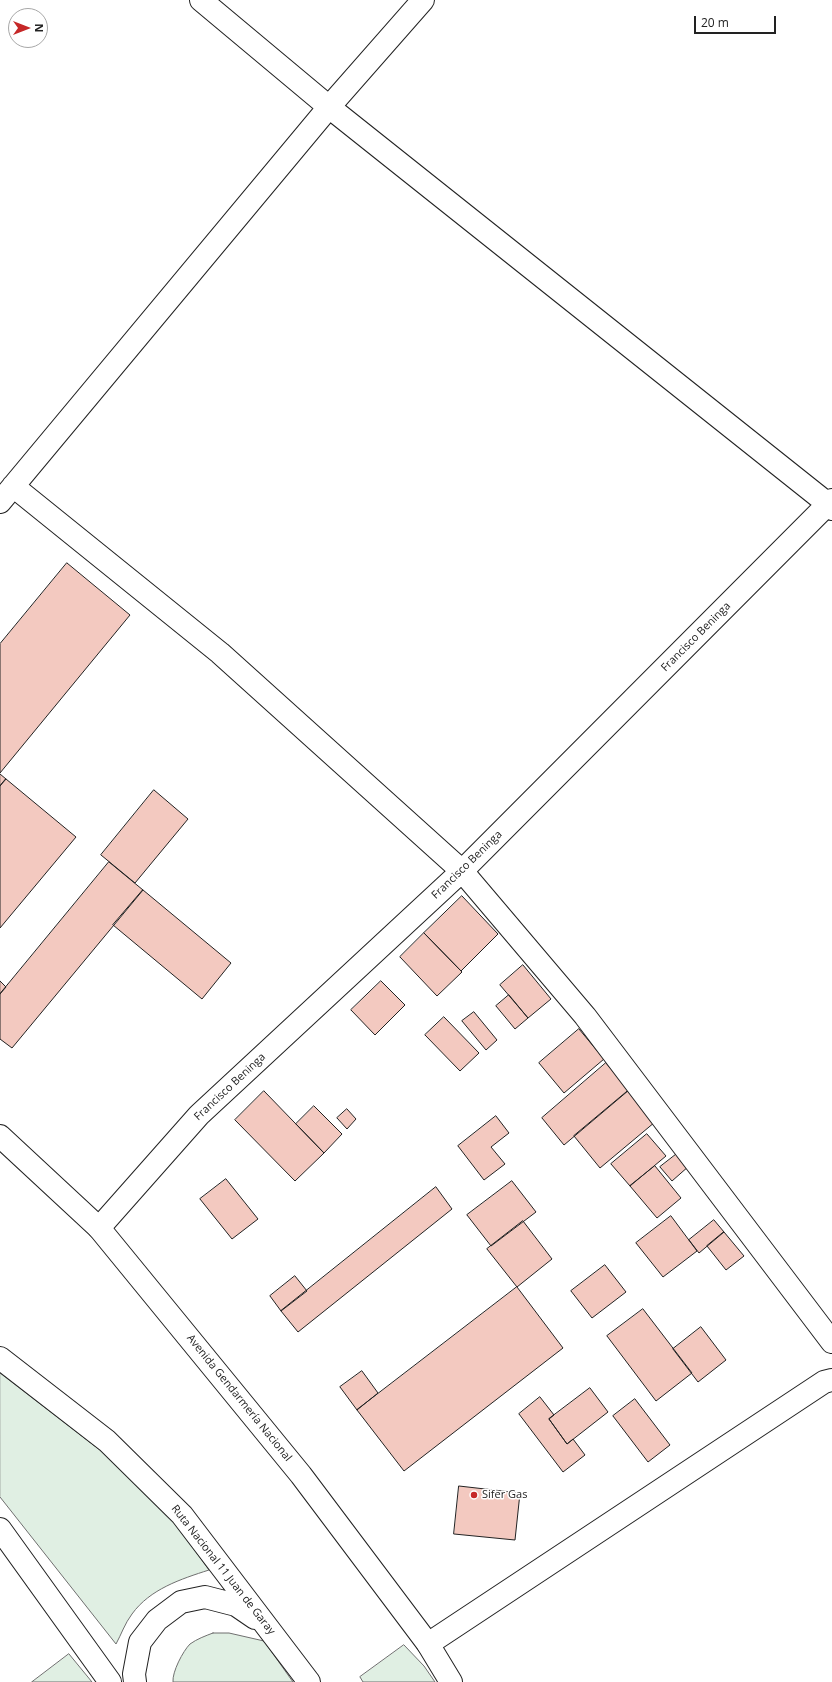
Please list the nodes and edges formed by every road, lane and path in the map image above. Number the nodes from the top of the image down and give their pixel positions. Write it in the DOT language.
graph roads {
  1 [pos="201,0"];
  2 [pos="424,0"];
  3 [pos="329,107"];
  4 [pos="7,494"];
  5 [pos="831,504"];
  6 [pos="462,871"];
  7 [pos="0,1136"];
  8 [pos="99,1228"];
  9 [pos="832,1342"];
  10 [pos="0,1358"];
  11 [pos="832,1380"];
  12 [pos="0,1529"];
  13 [pos="267,1627"];
  14 [pos="428,1644"];
  15 [pos="110,1682"];
  16 [pos="136,1682"];
  17 [pos="309,1682"];
  18 [pos="451,1682"];
  1 -- 3 [label="main road"];
  2 -- 3 [label="main road"];
  3 -- 4 [label="main road"];
  3 -- 5 [label="main road"];
  4 -- 6 [label="main road"];
  5 -- 6 [label="main road, Francisco Beninga"];
  6 -- 8 [label="main road, Francisco Beninga"];
  6 -- 9 [label="main road"];
  7 -- 8 [label="main road, Avenida Gendarmería Nacional"];
  8 -- 14 [label="main road, Avenida Gendarmería Nacional"];
  10 -- 13 [label="main road, Ruta Nacional 11 Juan de Garay"];
  11 -- 14 [label="main road"];
  12 -- 15 [label="main road"];
  13 -- 16 [label="main road"];
  13 -- 17 [label="main road, Ruta Nacional 11 Juan de Garay"];
  14 -- 18 [label="main road, Avenida Gendarmería Nacional"];
}
